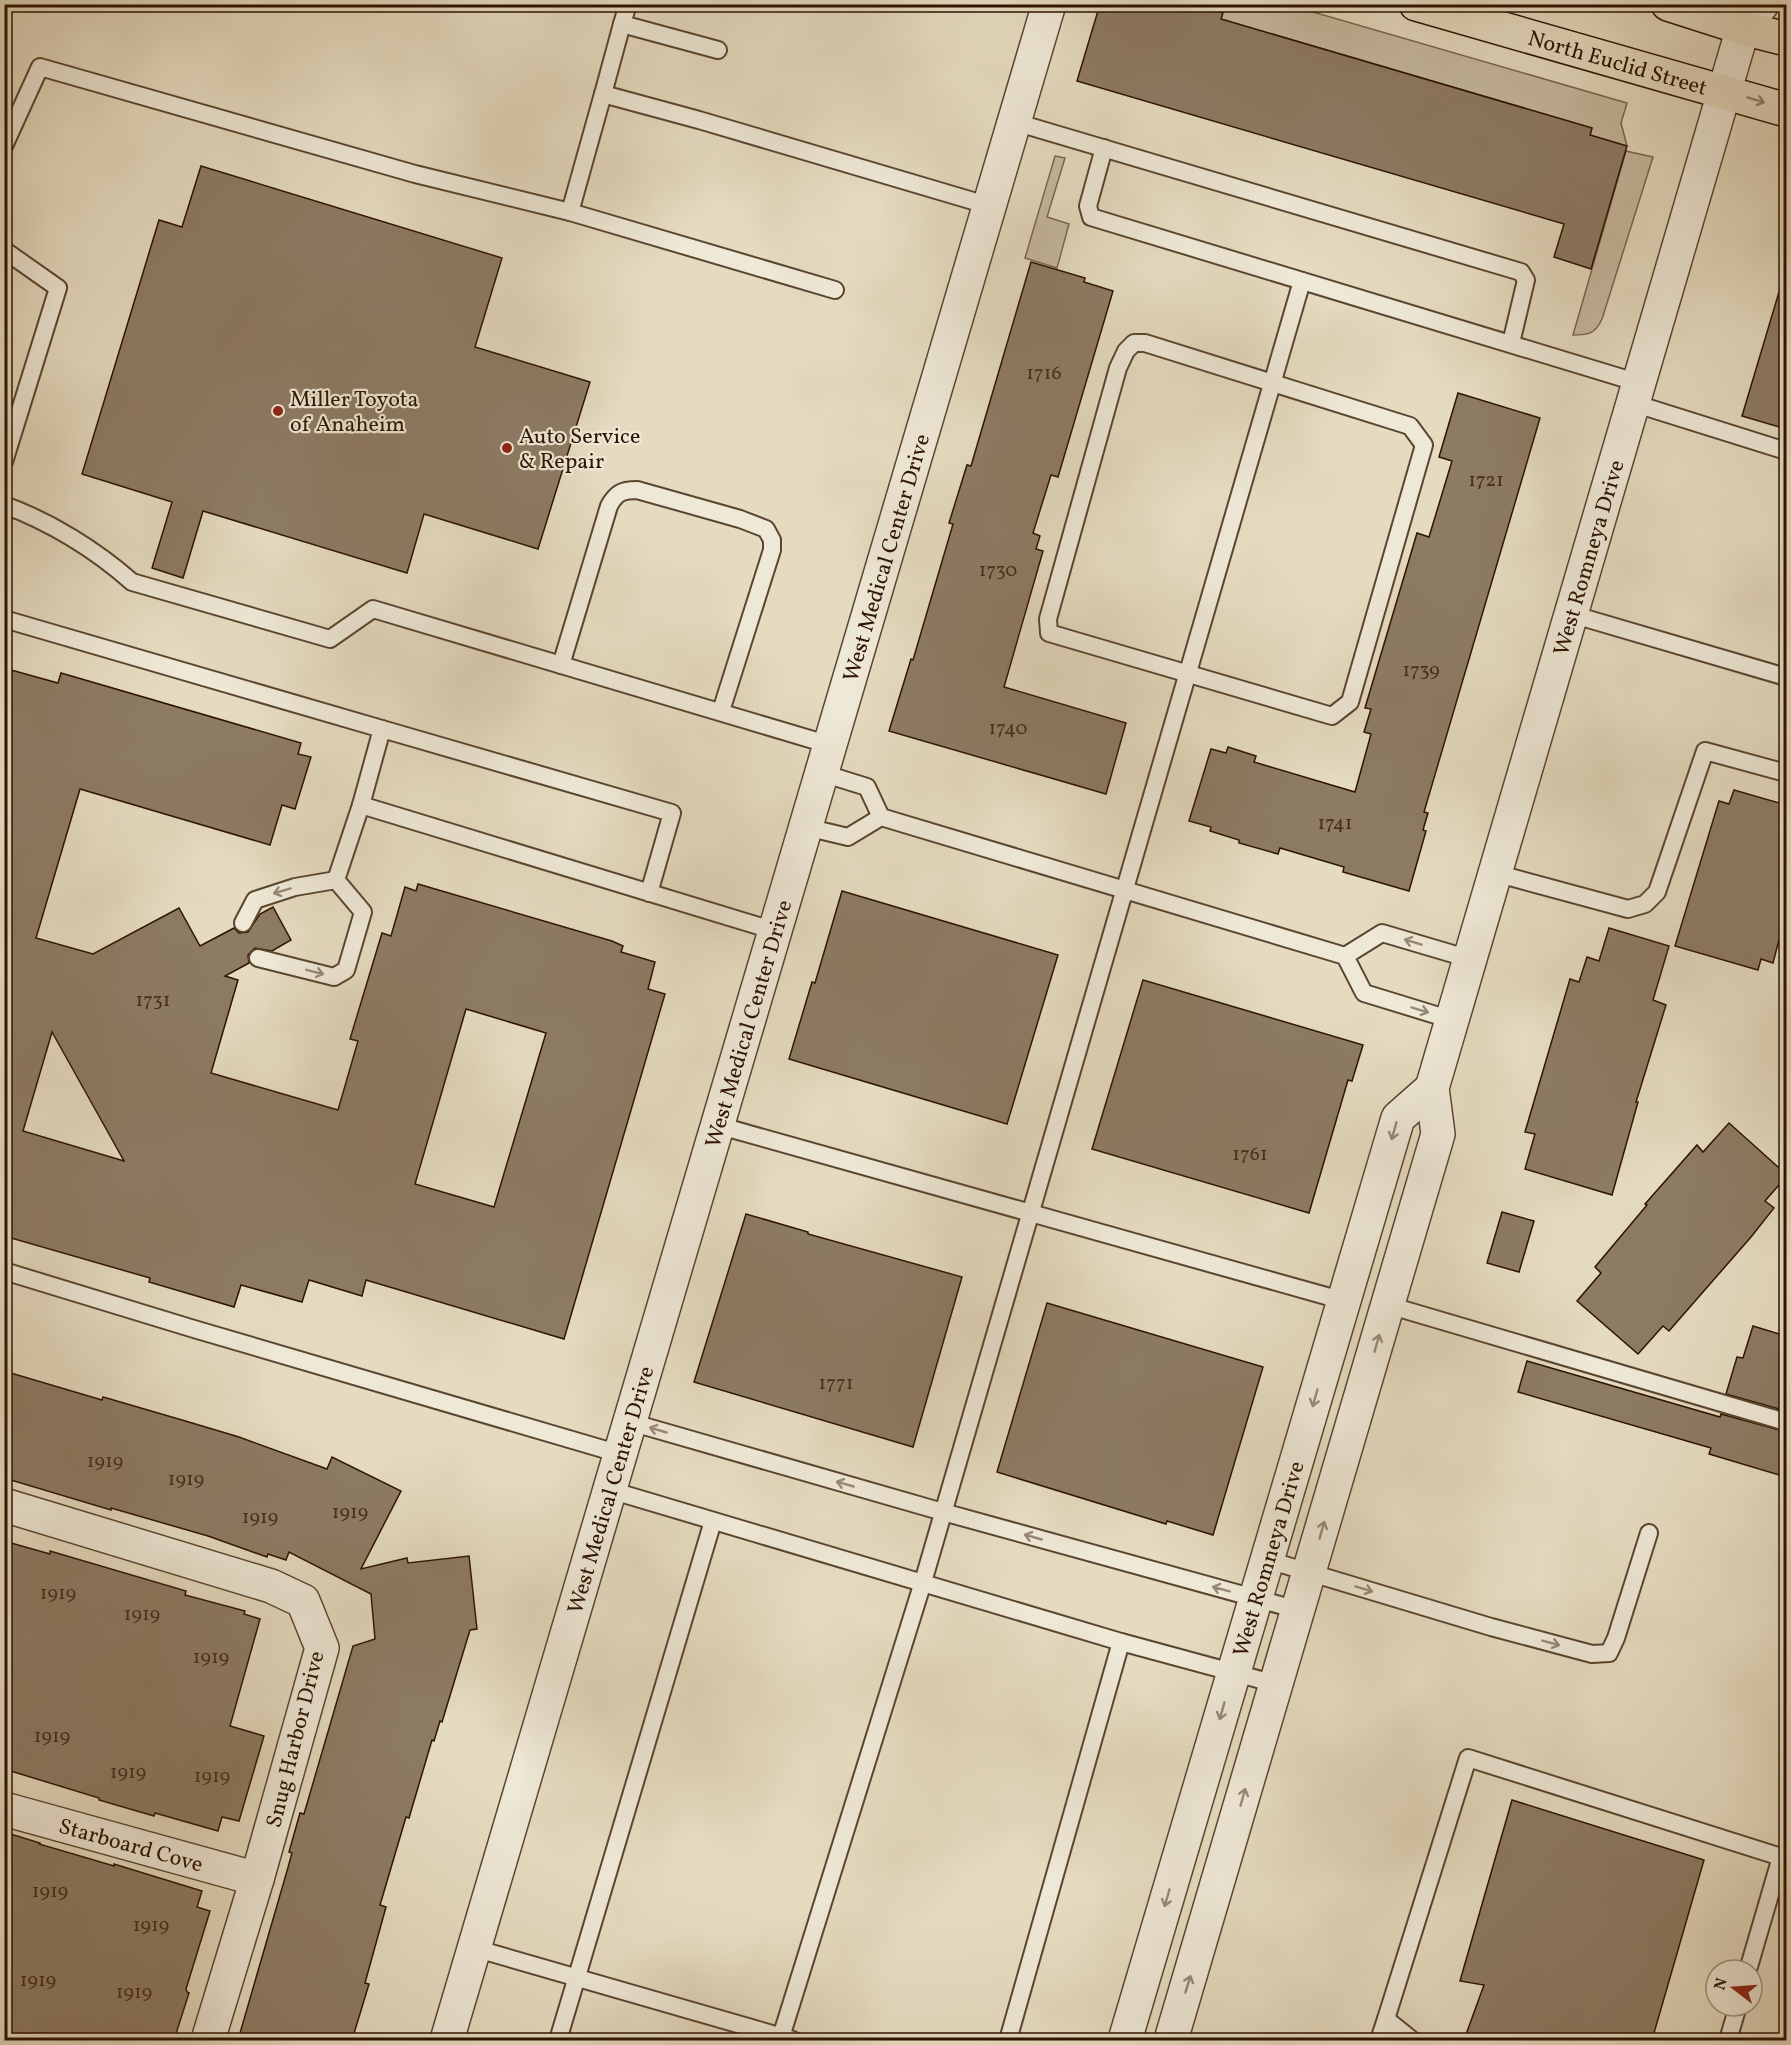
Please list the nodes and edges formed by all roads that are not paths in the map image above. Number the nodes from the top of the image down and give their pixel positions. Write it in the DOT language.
graph roads {
  1 [pos="628,4"];
  2 [pos="1049,4"];
  3 [pos="1416,4"];
  4 [pos="1668,4"];
  5 [pos="1747,12"];
  6 [pos="622,24"];
  7 [pos="1786,39"];
  8 [pos="718,50"];
  9 [pos="1725,91"];
  10 [pos="603,94"];
  11 [pos="1786,110"];
  12 [pos="1015,122"];
  13 [pos="4,146"];
  14 [pos="1104,148"];
  15 [pos="990,206"];
  16 [pos="570,212"];
  17 [pos="4,250"];
  18 [pos="1302,281"];
  19 [pos="835,290"];
  20 [pos="1511,343"];
  21 [pos="1271,382"];
  22 [pos="1636,393"];
  23 [pos="1786,451"];
  24 [pos="4,462"];
  25 [pos="4,505"];
  26 [pos="1571,614"];
  27 [pos="4,619"];
  28 [pos="561,665"];
  29 [pos="1186,674"];
  30 [pos="1786,677"];
  31 [pos="721,711"];
  32 [pos="382,729"];
  33 [pos="826,759"];
  34 [pos="1786,773"];
  35 [pos="361,805"];
  36 [pos="881,817"];
  37 [pos="806,826"];
  38 [pos="1495,873"];
  39 [pos="336,880"];
  40 [pos="1124,890"];
  41 [pos="650,893"];
  42 [pos="243,923"];
  43 [pos="775,931"];
  44 [pos="1346,956"];
  45 [pos="258,958"];
  46 [pos="1470,959"];
  47 [pos="1452,1020"];
  48 [pos="1432,1088"];
  49 [pos="717,1125"];
  50 [pos="1029,1214"];
  51 [pos="4,1271"];
  52 [pos="1344,1301"];
  53 [pos="1388,1305"];
  54 [pos="630,1422"];
  55 [pos="1786,1422"];
  56 [pos="620,1454"];
  57 [pos="610,1490"];
  58 [pos="4,1505"];
  59 [pos="943,1512"];
  60 [pos="713,1521"];
  61 [pos="1648,1533"];
  62 [pos="1268,1560"];
  63 [pos="1309,1573"];
  64 [pos="923,1582"];
  65 [pos="1256,1598"];
  66 [pos="1298,1610"];
  67 [pos="1121,1642"];
  68 [pos="1234,1672"];
  69 [pos="1276,1684"];
  70 [pos="4,1809"];
  71 [pos="257,1879"];
  72 [pos="474,1948"];
  73 [pos="1752,1958"];
  74 [pos="576,1977"];
  75 [pos="1734,2018"];
  76 [pos="1386,2019"];
  77 [pos="787,2039"];
  78 [pos="208,2040"];
  79 [pos="447,2040"];
  80 [pos="558,2040"];
  81 [pos="1008,2040"];
  82 [pos="1125,2040"];
  83 [pos="1171,2040"];
  84 [pos="1379,2040"];
  85 [pos="1412,2040"];
  86 [pos="1728,2040"];
  1 -- 6 [label="lane"];
  2 -- 12 [label="street, West Medical Center Drive"];
  3 -- 9 [label="main road, North Euclid Street"];
  4 -- 5 [label="main road"];
  5 -- 7 [label="main road"];
  5 -- 9 [label="street, West Romneya Drive"];
  6 -- 8 [label="lane"];
  6 -- 10 [label="lane"];
  9 -- 11 [label="main road, North Euclid Street, one-way"];
  9 -- 22 [label="street, West Romneya Drive"];
  10 -- 15 [label="lane"];
  10 -- 16 [label="lane"];
  12 -- 14 [label="lane"];
  12 -- 15 [label="street, West Medical Center Drive"];
  13 -- 16 [label="lane"];
  14 -- 18 [label="lane"];
  14 -- 20 [label="lane"];
  15 -- 33 [label="street, West Medical Center Drive"];
  16 -- 19 [label="lane"];
  17 -- 24 [label="lane"];
  18 -- 20 [label="lane"];
  18 -- 21 [label="lane"];
  20 -- 22 [label="lane"];
  21 -- 29 [label="lane"];
  21 -- 29 [label="lane"];
  21 -- 29 [label="lane"];
  22 -- 23 [label="lane"];
  22 -- 26 [label="street, West Romneya Drive"];
  25 -- 28 [label="lane"];
  26 -- 30 [label="lane"];
  26 -- 38 [label="street, West Romneya Drive"];
  27 -- 32 [label="lane"];
  28 -- 31 [label="lane"];
  28 -- 31 [label="lane"];
  29 -- 40 [label="lane"];
  31 -- 33 [label="lane"];
  32 -- 35 [label="lane"];
  32 -- 41 [label="lane"];
  33 -- 36 [label="lane"];
  33 -- 37 [label="street, West Medical Center Drive"];
  34 -- 38 [label="lane"];
  35 -- 39 [label="lane"];
  35 -- 41 [label="lane"];
  36 -- 37 [label="lane"];
  36 -- 40 [label="lane"];
  37 -- 43 [label="street, West Medical Center Drive"];
  38 -- 46 [label="street, West Romneya Drive"];
  39 -- 42 [label="lane, one-way"];
  45 -- 39 [label="lane, one-way"];
  40 -- 44 [label="lane"];
  40 -- 50 [label="lane"];
  41 -- 43 [label="lane"];
  43 -- 49 [label="street, West Medical Center Drive"];
  46 -- 44 [label="lane, one-way"];
  44 -- 47 [label="lane, one-way"];
  46 -- 47 [label="street, West Romneya Drive"];
  47 -- 48 [label="street, West Romneya Drive"];
  48 -- 52 [label="street, West Romneya Drive, one-way"];
  48 -- 53 [label="street, West Romneya Drive"];
  49 -- 50 [label="lane"];
  49 -- 54 [label="street, West Medical Center Drive"];
  50 -- 52 [label="lane"];
  50 -- 59 [label="lane"];
  51 -- 56 [label="lane"];
  52 -- 62 [label="street, West Romneya Drive, one-way"];
  53 -- 55 [label="lane"];
  63 -- 53 [label="street, West Romneya Drive, one-way"];
  54 -- 56 [label="street, West Medical Center Drive"];
  59 -- 54 [label="lane, one-way"];
  56 -- 57 [label="street, West Medical Center Drive"];
  57 -- 60 [label="lane"];
  57 -- 72 [label="street, West Medical Center Drive"];
  58 -- 71 [label="street, Snug Harbor Drive"];
  59 -- 64 [label="lane"];
  65 -- 59 [label="lane, one-way"];
  60 -- 64 [label="lane"];
  60 -- 74 [label="lane"];
  63 -- 61 [label="lane, one-way"];
  62 -- 63 [label="lane"];
  62 -- 65 [label="street, West Romneya Drive"];
  63 -- 66 [label="street, West Romneya Drive"];
  64 -- 67 [label="lane"];
  64 -- 77 [label="lane"];
  65 -- 66 [label="lane"];
  65 -- 68 [label="street, West Romneya Drive"];
  66 -- 69 [label="street, West Romneya Drive"];
  67 -- 68 [label="lane"];
  67 -- 81 [label="lane"];
  68 -- 69 [label="lane"];
  68 -- 82 [label="street, West Romneya Drive, one-way"];
  83 -- 69 [label="street, West Romneya Drive, one-way"];
  70 -- 71 [label="street, Starboard Cove"];
  71 -- 78 [label="street, Snug Harbor Drive"];
  72 -- 74 [label="lane"];
  72 -- 79 [label="street, West Medical Center Drive"];
  73 -- 76 [label="lane"];
  74 -- 77 [label="lane"];
  74 -- 80 [label="lane"];
  75 -- 86 [label="lane"];
  76 -- 84 [label="lane"];
  76 -- 85 [label="lane"];
}
